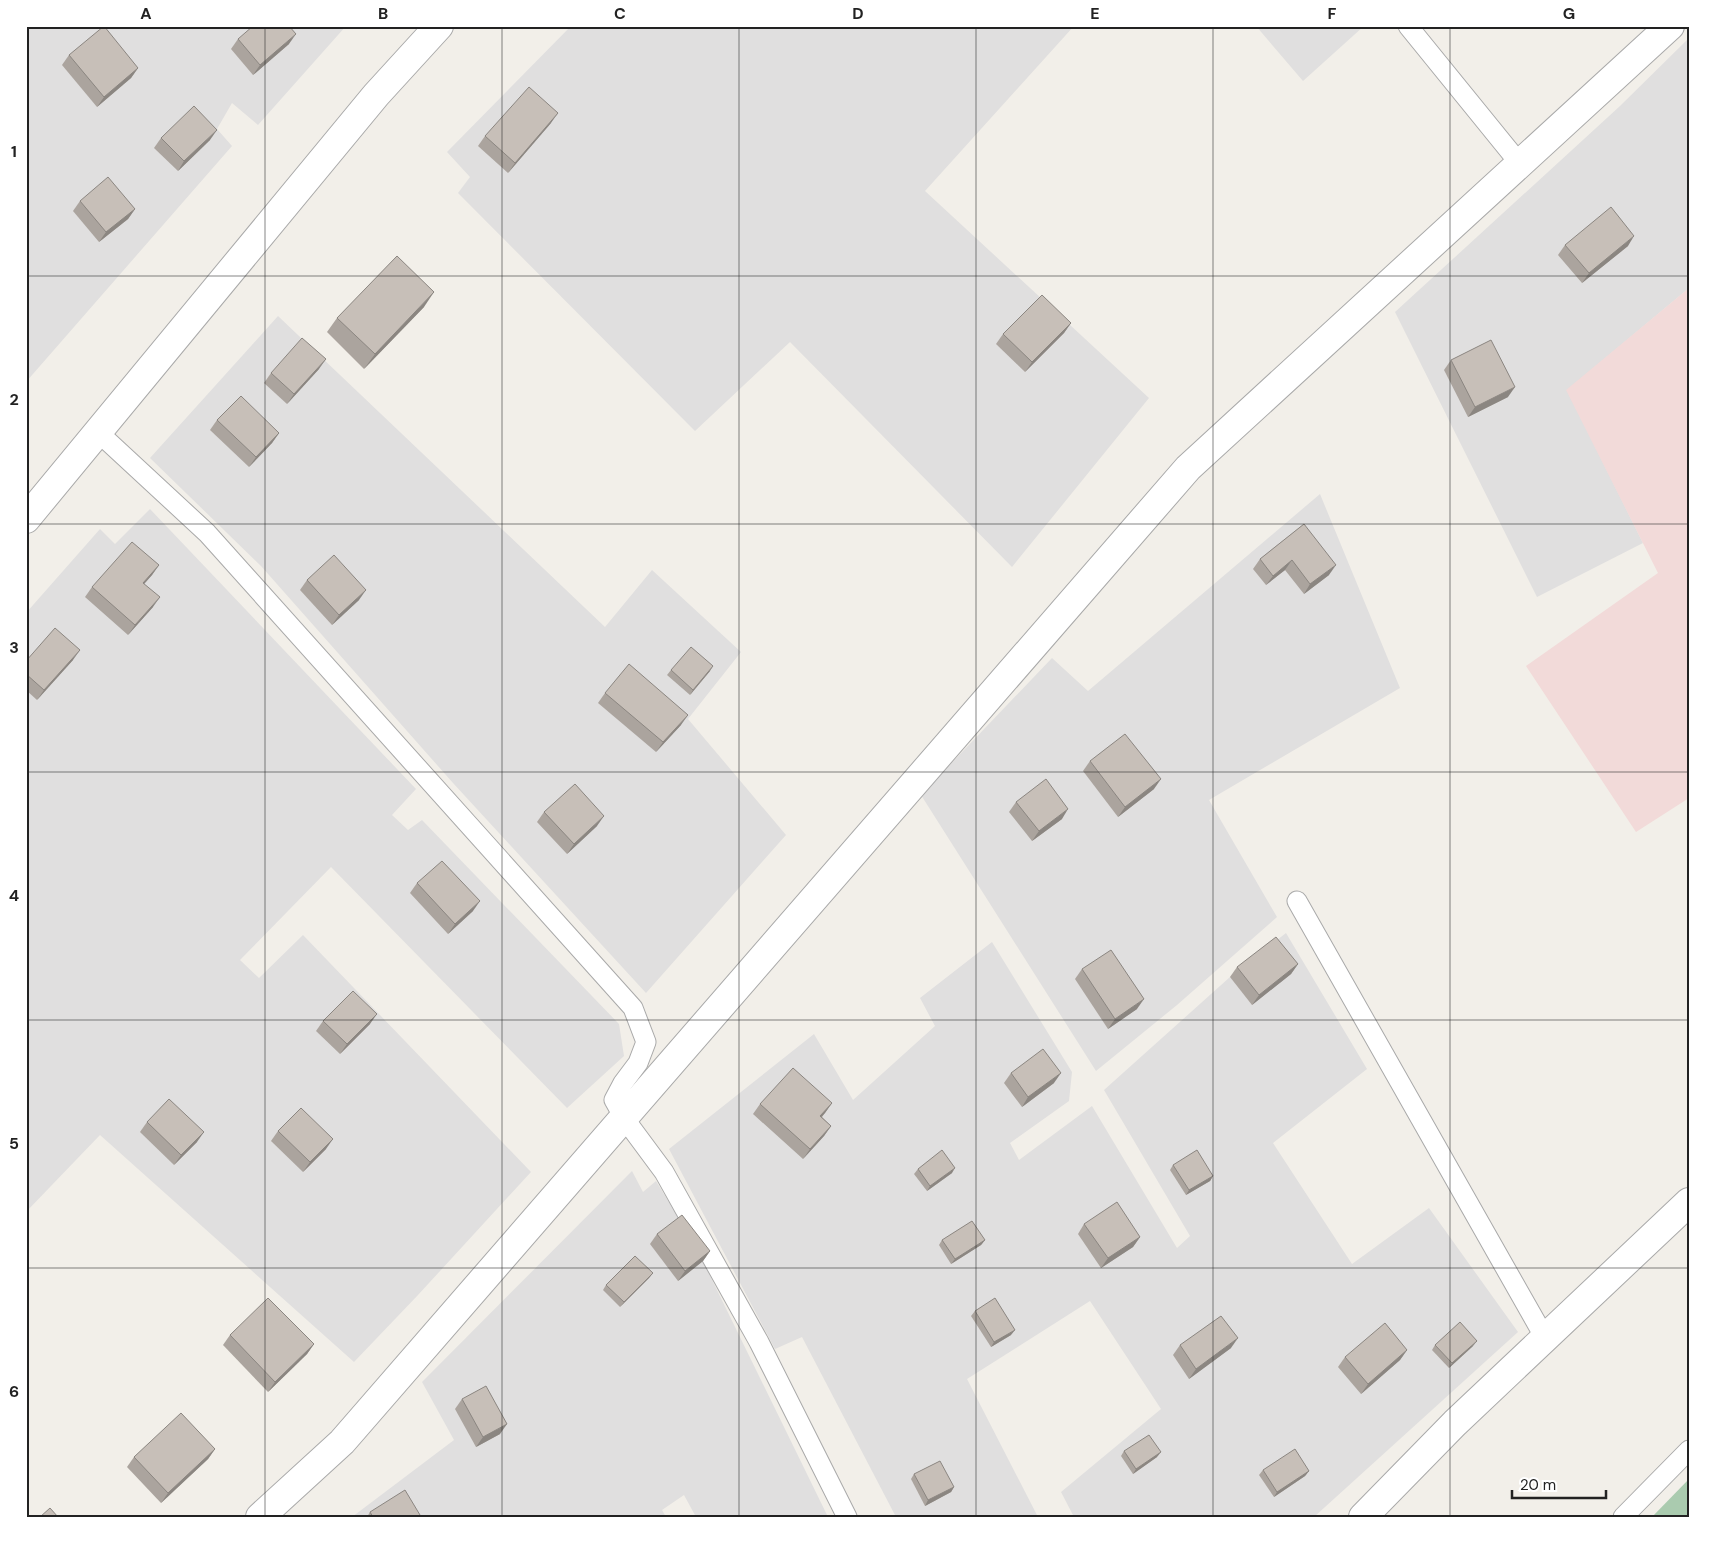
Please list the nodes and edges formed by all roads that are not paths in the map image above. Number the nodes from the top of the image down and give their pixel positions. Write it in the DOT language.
graph roads {
  1 [pos="439,26"];
  2 [pos="1408,26"];
  3 [pos="1670,26"];
  4 [pos="1520,164"];
  5 [pos="99,433"];
  6 [pos="26,519"];
  7 [pos="1297,900"];
  8 [pos="624,1118"];
  9 [pos="1689,1202"];
  10 [pos="1545,1338"];
  11 [pos="1689,1450"];
  12 [pos="260,1517"];
  13 [pos="847,1517"];
  14 [pos="1363,1517"];
  15 [pos="1623,1517"];
  1 -- 5 [label="street"];
  2 -- 4 [label="lane"];
  3 -- 4 [label="street"];
  4 -- 8 [label="street"];
  5 -- 6 [label="street"];
  5 -- 8 [label="lane"];
  7 -- 10 [label="lane"];
  8 -- 12 [label="street"];
  8 -- 13 [label="lane"];
  9 -- 10 [label="street"];
  10 -- 14 [label="street"];
  11 -- 15 [label="lane"];
}
